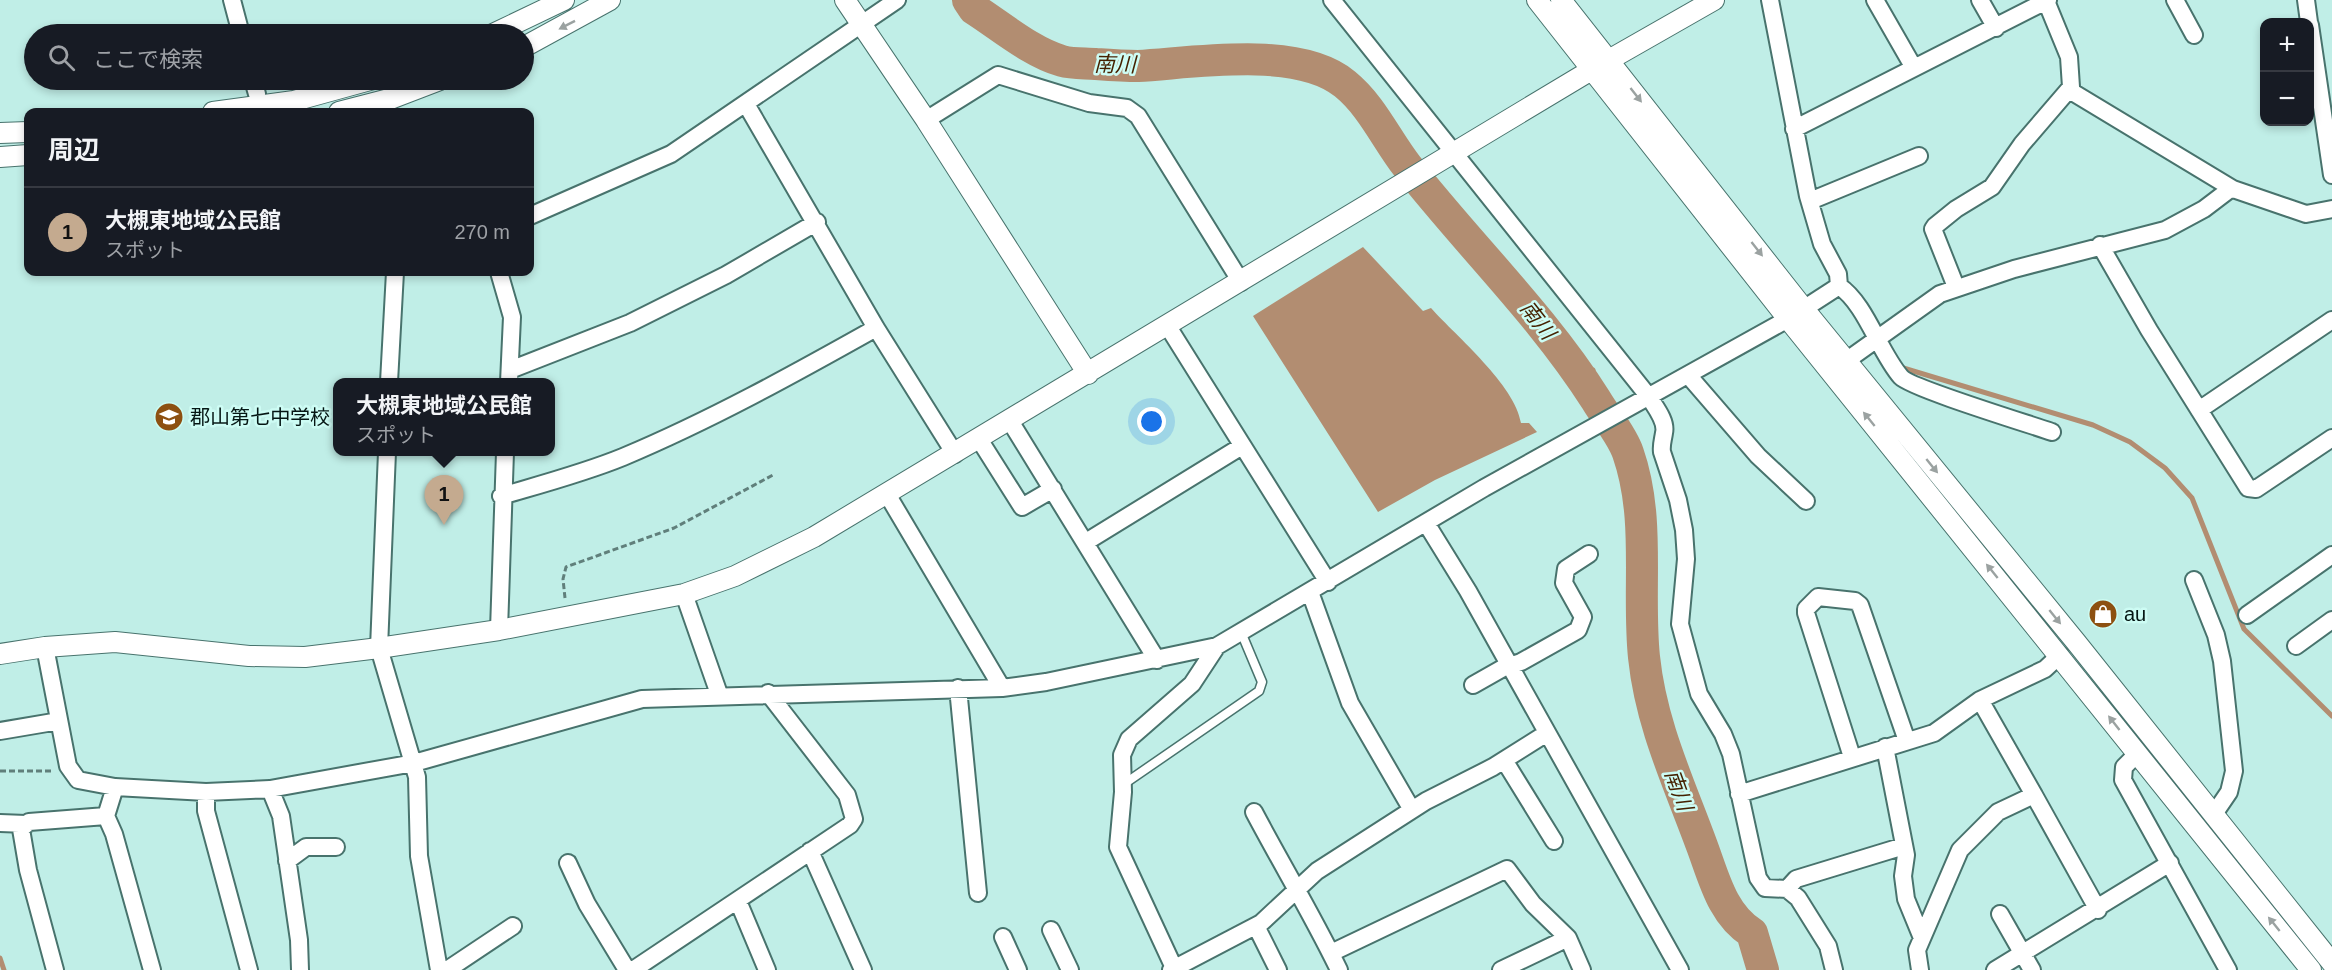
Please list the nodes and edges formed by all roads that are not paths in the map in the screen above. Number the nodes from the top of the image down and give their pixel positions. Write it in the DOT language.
graph roads {
  1 [pos="232,0"];
  2 [pos="564,0"];
  3 [pos="610,0"];
  4 [pos="845,0"];
  5 [pos="897,0"];
  6 [pos="1332,0"];
  7 [pos="1537,0"];
  8 [pos="1561,0"];
  9 [pos="1714,0"];
  10 [pos="1770,0"];
  11 [pos="1875,0"];
  12 [pos="1980,0"];
  13 [pos="2047,0"];
  14 [pos="2175,0"];
  15 [pos="2306,0"];
  16 [pos="1689,6"];
  17 [pos="2308,18"];
  18 [pos="238,24"];
  19 [pos="514,24"];
  20 [pos="861,26"];
  21 [pos="1996,28"];
  22 [pos="2194,35"];
  23 [pos="534,42"];
  24 [pos="2314,56"];
  25 [pos="1601,64"];
  26 [pos="1914,68"];
  27 [pos="334,90"];
  28 [pos="414,90"];
  29 [pos="2069,90"];
  30 [pos="746,104"];
  31 [pos="242,108"];
  32 [pos="354,108"];
  33 [pos="926,120"];
  34 [pos="1794,129"];
  35 [pos="24,132"];
  36 [pos="0,133"];
  37 [pos="1451,154"];
  38 [pos="24,155"];
  39 [pos="1919,156"];
  40 [pos="0,157"];
  41 [pos="2331,167"];
  42 [pos="2233,189"];
  43 [pos="1810,201"];
  44 [pos="2332,209"];
  45 [pos="534,214"];
  46 [pos="817,222"];
  47 [pos="2100,245"];
  48 [pos="394,276"];
  49 [pos="500,276"];
  50 [pos="1241,282"];
  51 [pos="1839,286"];
  52 [pos="1956,287"];
  53 [pos="1796,314"];
  54 [pos="2332,320"];
  55 [pos="1167,324"];
  56 [pos="876,328"];
  57 [pos="1875,339"];
  58 [pos="1846,361"];
  59 [pos="1088,374"];
  60 [pos="1688,375"];
  61 [pos="510,376"];
  62 [pos="389,378"];
  63 [pos="1649,397"];
  64 [pos="2199,410"];
  65 [pos="1010,421"];
  66 [pos="2052,432"];
  67 [pos="2332,438"];
  68 [pos="979,440"];
  69 [pos="1242,446"];
  70 [pos="955,454"];
  71 [pos="387,456"];
  72 [pos="505,456"];
  73 [pos="1053,489"];
  74 [pos="887,494"];
  75 [pos="501,496"];
  76 [pos="1806,501"];
  77 [pos="1426,523"];
  78 [pos="1086,542"];
  79 [pos="1589,554"];
  80 [pos="2332,555"];
  81 [pos="2194,580"];
  82 [pos="1328,582"];
  83 [pos="1310,592"];
  84 [pos="684,594"];
  85 [pos="2247,615"];
  86 [pos="2332,620"];
  87 [pos="499,630"];
  88 [pos="1241,632"];
  89 [pos="1217,646"];
  90 [pos="2296,646"];
  91 [pos="45,647"];
  92 [pos="379,648"];
  93 [pos="0,654"];
  94 [pos="2060,655"];
  95 [pos="1157,660"];
  96 [pos="1509,665"];
  97 [pos="1473,685"];
  98 [pos="1002,687"];
  99 [pos="958,688"];
  100 [pos="768,693"];
  101 [pos="719,694"];
  102 [pos="1980,700"];
  103 [pos="59,721"];
  104 [pos="0,731"];
  105 [pos="1547,733"];
  106 [pos="1907,741"];
  107 [pos="1885,747"];
  108 [pos="2138,753"];
  109 [pos="1852,757"];
  110 [pos="1504,760"];
  111 [pos="414,764"];
  112 [pos="1123,784"];
  113 [pos="115,787"];
  114 [pos="270,789"];
  115 [pos="206,792"];
  116 [pos="1739,794"];
  117 [pos="2034,795"];
  118 [pos="1412,810"];
  119 [pos="1254,812"];
  120 [pos="2214,814"];
  121 [pos="106,816"];
  122 [pos="0,823"];
  123 [pos="26,824"];
  124 [pos="1554,841"];
  125 [pos="1904,846"];
  126 [pos="336,847"];
  127 [pos="810,851"];
  128 [pos="287,861"];
  129 [pos="568,863"];
  130 [pos="2170,863"];
  131 [pos="1296,888"];
  132 [pos="1787,889"];
  133 [pos="978,892"];
  134 [pos="738,901"];
  135 [pos="2098,910"];
  136 [pos="2000,914"];
  137 [pos="513,926"];
  138 [pos="1256,926"];
  139 [pos="1051,930"];
  140 [pos="1003,937"];
  141 [pos="1568,938"];
  142 [pos="1922,938"];
  143 [pos="1331,952"];
  144 [pos="2023,954"];
  145 [pos="2332,963"];
  146 [pos="1173,969"];
  147 [pos="2222,969"];
  148 [pos="55,970"];
  149 [pos="152,970"];
  150 [pos="249,970"];
  151 [pos="300,970"];
  152 [pos="439,970"];
  153 [pos="447,970"];
  154 [pos="627,970"];
  155 [pos="633,970"];
  156 [pos="767,970"];
  157 [pos="862,970"];
  158 [pos="1018,970"];
  159 [pos="1070,970"];
  160 [pos="1278,970"];
  161 [pos="1339,970"];
  162 [pos="1501,970"];
  163 [pos="1582,970"];
  164 [pos="1680,970"];
  165 [pos="1834,970"];
  166 [pos="1920,970"];
  167 [pos="1995,970"];
  168 [pos="2032,970"];
  169 [pos="2311,970"];
  1 -- 18 [label="street"];
  2 -- 19 [label="street"];
  3 -- 23 [label="street, one-way"];
  4 -- 20 [label="street"];
  5 -- 20 [label="street"];
  6 -- 37 [label="street"];
  7 -- 25 [label="street"];
  8 -- 25 [label="street"];
  9 -- 16 [label="street"];
  10 -- 34 [label="street"];
  11 -- 26 [label="street"];
  12 -- 21 [label="street"];
  13 -- 21 [label="street"];
  13 -- 29 [label="street"];
  14 -- 22 [label="street"];
  15 -- 17 [label="street"];
  16 -- 25 [label="street"];
  20 -- 30 [label="street"];
  20 -- 33 [label="street"];
  21 -- 26 [label="street"];
  24 -- 41 [label="street"];
  25 -- 37 [label="street"];
  25 -- 53 [label="street"];
  26 -- 34 [label="street"];
  27 -- 31 [label="street"];
  28 -- 32 [label="street"];
  29 -- 42 [label="street"];
  29 -- 52 [label="street"];
  30 -- 45 [label="street"];
  30 -- 46 [label="street"];
  33 -- 50 [label="street"];
  33 -- 59 [label="street"];
  34 -- 43 [label="street"];
  35 -- 36 [label="street"];
  37 -- 50 [label="street"];
  37 -- 63 [label="street"];
  38 -- 40 [label="street"];
  39 -- 43 [label="street"];
  42 -- 44 [label="street"];
  42 -- 47 [label="street"];
  43 -- 51 [label="street"];
  46 -- 56 [label="street"];
  46 -- 61 [label="street"];
  47 -- 52 [label="street"];
  47 -- 64 [label="street"];
  48 -- 62 [label="street"];
  49 -- 61 [label="street"];
  50 -- 55 [label="street"];
  51 -- 53 [label="street"];
  51 -- 57 [label="street"];
  52 -- 57 [label="street"];
  53 -- 58 [label="street"];
  53 -- 60 [label="street"];
  94 -- 53 [label="street, one-way"];
  54 -- 64 [label="street"];
  55 -- 59 [label="street"];
  55 -- 69 [label="street"];
  56 -- 70 [label="street"];
  56 -- 75 [label="street"];
  57 -- 58 [label="street"];
  57 -- 66 [label="street"];
  58 -- 120 [label="street, one-way"];
  59 -- 65 [label="street"];
  60 -- 63 [label="street"];
  60 -- 76 [label="street"];
  63 -- 77 [label="street"];
  63 -- 116 [label="street"];
  64 -- 67 [label="street"];
  65 -- 68 [label="street"];
  65 -- 73 [label="street"];
  68 -- 70 [label="street"];
  68 -- 73 [label="street"];
  69 -- 78 [label="street"];
  69 -- 82 [label="street"];
  70 -- 74 [label="street"];
  71 -- 92 [label="street"];
  72 -- 75 [label="street"];
  73 -- 78 [label="street"];
  74 -- 84 [label="street"];
  74 -- 98 [label="street"];
  75 -- 87 [label="street"];
  77 -- 82 [label="street"];
  77 -- 96 [label="street"];
  78 -- 95 [label="street"];
  79 -- 96 [label="street"];
  80 -- 85 [label="street"];
  81 -- 120 [label="street"];
  82 -- 83 [label="street"];
  83 -- 88 [label="street"];
  83 -- 118 [label="street"];
  84 -- 87 [label="street"];
  84 -- 101 [label="street"];
  86 -- 90 [label="street"];
  87 -- 92 [label="street"];
  88 -- 89 [label="street"];
  88 -- 112 [label="lane"];
  89 -- 95 [label="street"];
  89 -- 112 [label="street"];
  91 -- 92 [label="street"];
  91 -- 93 [label="street"];
  91 -- 103 [label="street"];
  92 -- 111 [label="street"];
  94 -- 102 [label="street"];
  108 -- 94 [label="street, one-way"];
  95 -- 98 [label="street"];
  96 -- 97 [label="street"];
  96 -- 105 [label="street"];
  98 -- 99 [label="street"];
  99 -- 100 [label="street"];
  99 -- 133 [label="street"];
  100 -- 101 [label="street"];
  100 -- 127 [label="street"];
  101 -- 111 [label="street"];
  102 -- 106 [label="street"];
  102 -- 117 [label="street"];
  103 -- 104 [label="street"];
  103 -- 113 [label="street"];
  105 -- 110 [label="street"];
  105 -- 164 [label="street"];
  106 -- 107 [label="street"];
  106 -- 109 [label="street"];
  107 -- 109 [label="street"];
  107 -- 125 [label="street"];
  108 -- 130 [label="street"];
  169 -- 108 [label="street, one-way"];
  109 -- 116 [label="street"];
  110 -- 118 [label="street"];
  110 -- 124 [label="street"];
  111 -- 114 [label="street"];
  111 -- 152 [label="street"];
  112 -- 146 [label="street"];
  113 -- 115 [label="street"];
  113 -- 121 [label="street"];
  114 -- 115 [label="street"];
  114 -- 128 [label="street"];
  115 -- 150 [label="street"];
  116 -- 132 [label="street"];
  117 -- 135 [label="street"];
  117 -- 142 [label="street"];
  118 -- 131 [label="street"];
  119 -- 131 [label="street"];
  120 -- 145 [label="street"];
  121 -- 123 [label="street"];
  121 -- 149 [label="street"];
  122 -- 123 [label="street"];
  123 -- 148 [label="street"];
  125 -- 132 [label="street"];
  125 -- 142 [label="street"];
  126 -- 128 [label="street"];
  127 -- 134 [label="street"];
  127 -- 157 [label="street"];
  128 -- 151 [label="street"];
  129 -- 154 [label="street"];
  130 -- 135 [label="street"];
  130 -- 147 [label="street"];
  131 -- 138 [label="street"];
  131 -- 143 [label="street"];
  132 -- 165 [label="street"];
  134 -- 155 [label="street"];
  134 -- 156 [label="street"];
  135 -- 144 [label="street"];
  136 -- 144 [label="street"];
  137 -- 153 [label="street"];
  138 -- 146 [label="street"];
  138 -- 160 [label="street"];
  139 -- 159 [label="street"];
  140 -- 158 [label="street"];
  141 -- 143 [label="street"];
  141 -- 162 [label="street"];
  141 -- 163 [label="street"];
  142 -- 166 [label="street"];
  143 -- 161 [label="street"];
  144 -- 167 [label="street"];
  144 -- 168 [label="street"];
}
